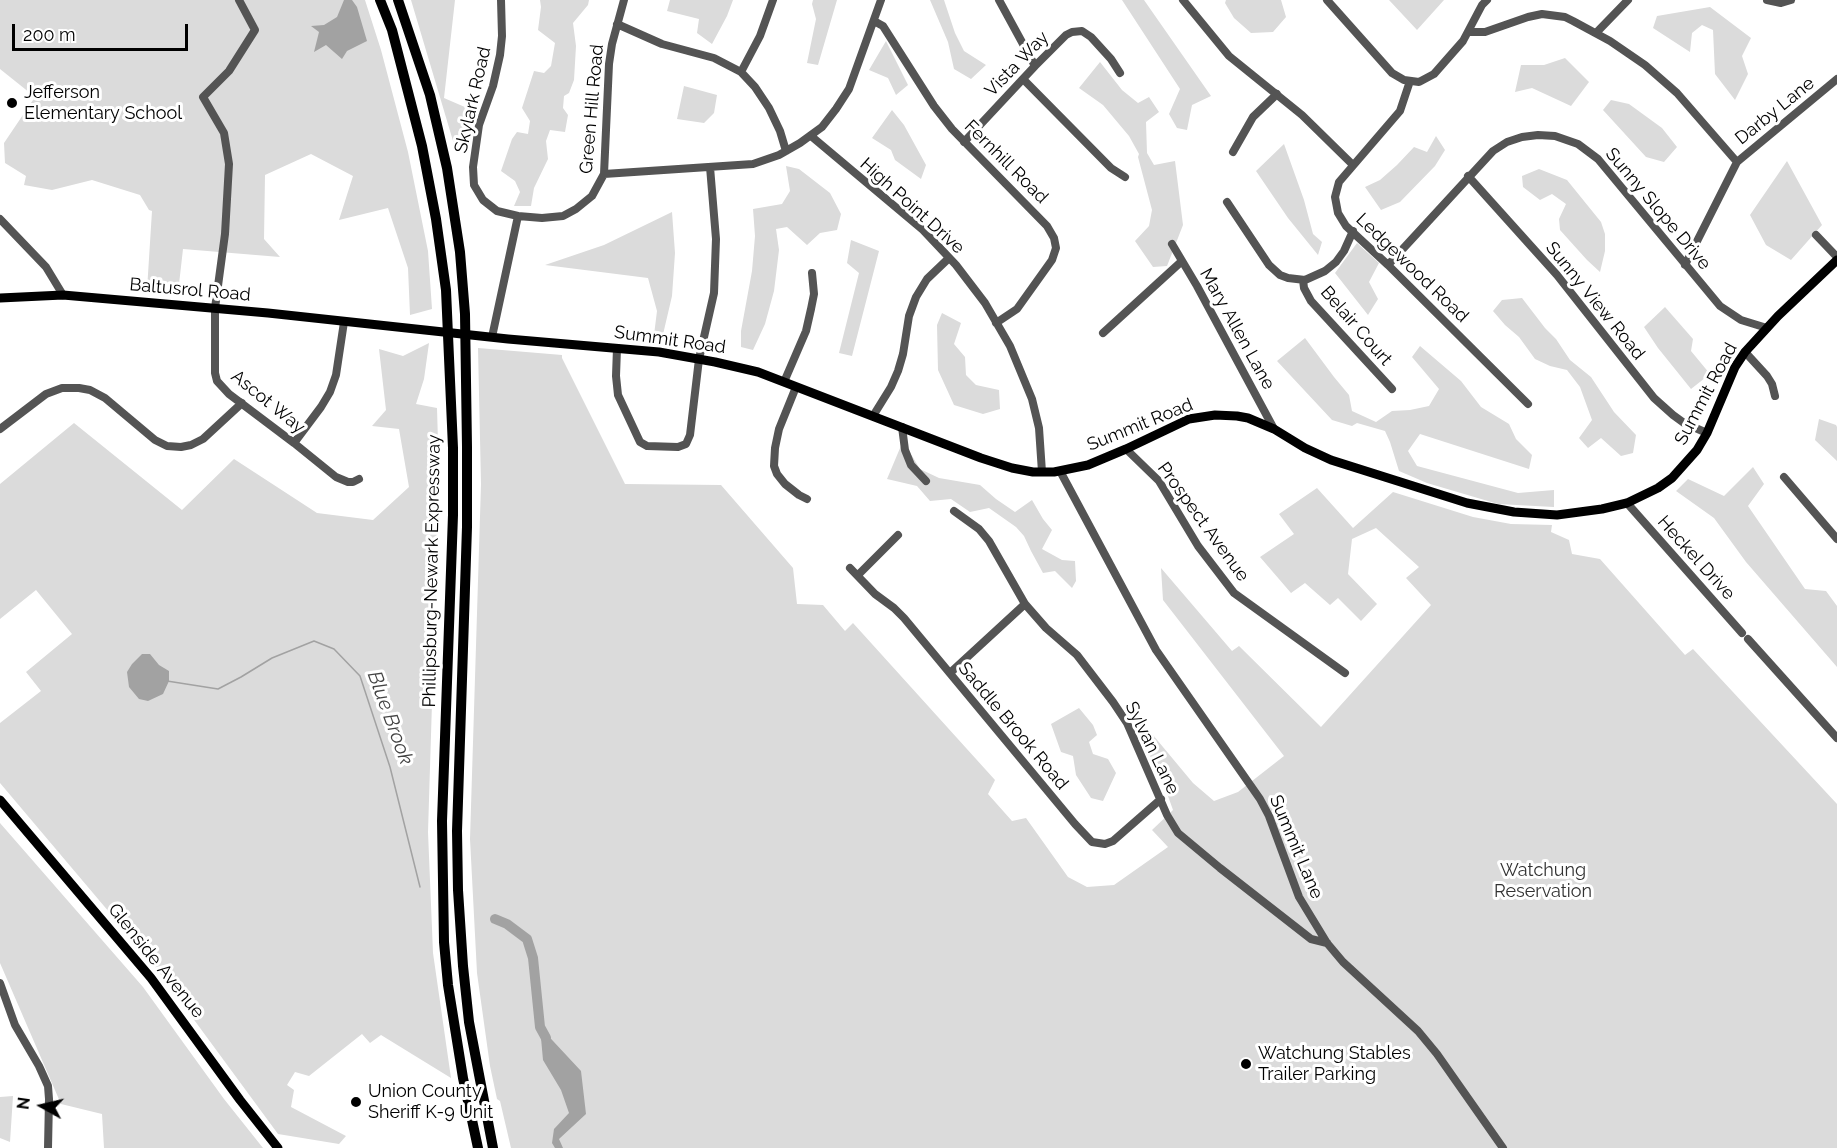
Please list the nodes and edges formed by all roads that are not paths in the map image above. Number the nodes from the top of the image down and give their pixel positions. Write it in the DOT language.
graph roads {
  1 [pos="239,0"];
  2 [pos="380,0"];
  3 [pos="398,0"];
  4 [pos="501,0"];
  5 [pos="624,0"];
  6 [pos="773,0"];
  7 [pos="881,0"];
  8 [pos="999,0"];
  9 [pos="1183,0"];
  10 [pos="1327,0"];
  11 [pos="1487,0"];
  12 [pos="1628,0"];
  13 [pos="1767,0"];
  14 [pos="1791,0"];
  15 [pos="874,21"];
  16 [pos="617,24"];
  17 [pos="1468,32"];
  18 [pos="1596,33"];
  19 [pos="1035,66"];
  20 [pos="741,72"];
  21 [pos="1120,74"];
  22 [pos="1023,79"];
  23 [pos="1837,80"];
  24 [pos="1410,81"];
  25 [pos="1277,94"];
  26 [pos="811,136"];
  27 [pos="964,141"];
  28 [pos="786,151"];
  29 [pos="1233,152"];
  30 [pos="1737,162"];
  31 [pos="1353,165"];
  32 [pos="710,167"];
  33 [pos="604,174"];
  34 [pos="1468,176"];
  35 [pos="1125,177"];
  36 [pos="1227,202"];
  37 [pos="518,216"];
  38 [pos="0,219"];
  39 [pos="1353,231"];
  40 [pos="1816,235"];
  41 [pos="1172,244"];
  42 [pos="949,258"];
  43 [pos="1837,259"];
  44 [pos="1182,261"];
  45 [pos="1388,265"];
  46 [pos="1685,265"];
  47 [pos="812,273"];
  48 [pos="1303,280"];
  49 [pos="63,295"];
  50 [pos="0,298"];
  51 [pos="215,308"];
  52 [pos="344,321"];
  53 [pos="996,323"];
  54 [pos="376,326"];
  55 [pos="1767,328"];
  56 [pos="1103,333"];
  57 [pos="488,336"];
  58 [pos="617,348"];
  59 [pos="1745,352"];
  60 [pos="699,359"];
  61 [pos="784,382"];
  62 [pos="796,387"];
  63 [pos="1392,389"];
  64 [pos="1775,396"];
  65 [pos="242,403"];
  66 [pos="1528,404"];
  67 [pos="873,416"];
  68 [pos="902,427"];
  69 [pos="0,429"];
  70 [pos="1274,429"];
  71 [pos="1707,433"];
  72 [pos="294,443"];
  73 [pos="1126,449"];
  74 [pos="1060,471"];
  75 [pos="1042,472"];
  76 [pos="1784,477"];
  77 [pos="359,479"];
  78 [pos="926,481"];
  79 [pos="807,499"];
  80 [pos="1627,503"];
  81 [pos="954,511"];
  82 [pos="898,536"];
  83 [pos="1837,539"];
  84 [pos="850,568"];
  85 [pos="858,575"];
  86 [pos="1025,604"];
  87 [pos="1345,673"];
  88 [pos="950,674"];
  89 [pos="1837,738"];
  90 [pos="1161,799"];
  91 [pos="0,800"];
  92 [pos="1327,943"];
  93 [pos="0,983"];
  94 [pos="48,1148"];
  95 [pos="278,1148"];
  96 [pos="478,1148"];
  97 [pos="493,1148"];
  98 [pos="1503,1148"];
  1 -- 51 [label="street, Ascot Way"];
  2 -- 96 [label="highway, Phillipsburg-Newark Expressway"];
  3 -- 97 [label="highway, Phillipsburg-Newark Expressway"];
  4 -- 37 [label="street, Skylark Road"];
  5 -- 16 [label="street, Green Hill Road"];
  6 -- 20 [label="street"];
  7 -- 15 [label="street"];
  8 -- 19 [label="street"];
  9 -- 25 [label="street"];
  10 -- 24 [label="street"];
  11 -- 17 [label="street"];
  12 -- 18 [label="street"];
  13 -- 14 [label="street"];
  15 -- 26 [label="street"];
  15 -- 27 [label="street, Fernhill Road"];
  16 -- 20 [label="street"];
  16 -- 33 [label="street, Green Hill Road"];
  17 -- 18 [label="street"];
  17 -- 24 [label="street"];
  18 -- 30 [label="street"];
  19 -- 21 [label="street, Vista Way"];
  19 -- 22 [label="street, Vista Way"];
  20 -- 28 [label="street"];
  22 -- 27 [label="street, Vista Way"];
  22 -- 35 [label="street"];
  23 -- 30 [label="street, Darby Lane"];
  24 -- 31 [label="street, Ledgewood Road"];
  25 -- 29 [label="street"];
  25 -- 31 [label="street"];
  26 -- 28 [label="street"];
  26 -- 42 [label="street, High Point Drive"];
  27 -- 53 [label="street, Fernhill Road"];
  28 -- 32 [label="street"];
  30 -- 46 [label="street, Darby Lane"];
  31 -- 39 [label="street, Ledgewood Road"];
  32 -- 33 [label="street"];
  32 -- 60 [label="street"];
  33 -- 37 [label="street, Green Hill Road"];
  34 -- 45 [label="street, Sunny Slope Drive"];
  34 -- 46 [label="street, Sunny Slope Drive"];
  34 -- 71 [label="street, Sunny View Road"];
  36 -- 48 [label="street"];
  37 -- 57 [label="street"];
  38 -- 49 [label="street"];
  39 -- 45 [label="street, Ledgewood Road"];
  39 -- 48 [label="street"];
  40 -- 43 [label="street"];
  41 -- 44 [label="street, Mary Allen Lane"];
  42 -- 53 [label="street, High Point Drive"];
  42 -- 67 [label="street"];
  43 -- 55 [label="main road, Summit Road"];
  44 -- 56 [label="street"];
  44 -- 70 [label="street, Mary Allen Lane"];
  45 -- 66 [label="street, Ledgewood Road"];
  46 -- 55 [label="street, Sunny Slope Drive"];
  47 -- 61 [label="street"];
  48 -- 63 [label="street, Belair Court"];
  49 -- 50 [label="main road, Baltusrol Road"];
  49 -- 51 [label="main road, Baltusrol Road"];
  51 -- 52 [label="main road, Baltusrol Road"];
  51 -- 65 [label="street, Ascot Way"];
  52 -- 54 [label="main road, Baltusrol Road"];
  52 -- 72 [label="street"];
  53 -- 75 [label="street, High Point Drive"];
  54 -- 57 [label="main road, Summit Road"];
  55 -- 59 [label="main road, Summit Road"];
  57 -- 58 [label="main road, Summit Road"];
  58 -- 60 [label="main road, Summit Road"];
  58 -- 60 [label="street"];
  59 -- 64 [label="street"];
  59 -- 71 [label="main road, Summit Road"];
  60 -- 61 [label="main road, Summit Road"];
  61 -- 62 [label="main road, Summit Road"];
  62 -- 67 [label="main road, Summit Road"];
  62 -- 79 [label="street"];
  65 -- 69 [label="street"];
  65 -- 72 [label="street, Ascot Way"];
  67 -- 68 [label="main road, Summit Road"];
  68 -- 75 [label="main road, Summit Road"];
  68 -- 78 [label="street"];
  70 -- 73 [label="main road, Summit Road"];
  70 -- 80 [label="main road, Summit Road"];
  71 -- 80 [label="main road, Summit Road"];
  72 -- 77 [label="street, Ascot Way"];
  73 -- 74 [label="main road, Summit Road"];
  73 -- 87 [label="street, Prospect Avenue"];
  74 -- 75 [label="main road, Summit Road"];
  74 -- 92 [label="street, Summit Lane"];
  76 -- 83 [label="street"];
  80 -- 89 [label="street, Heckel Drive"];
  81 -- 86 [label="street, Sylvan Lane"];
  82 -- 85 [label="street"];
  84 -- 85 [label="street, Saddle Brook Road"];
  85 -- 88 [label="street, Saddle Brook Road"];
  86 -- 88 [label="street"];
  86 -- 90 [label="street, Sylvan Lane"];
  88 -- 90 [label="street, Saddle Brook Road"];
  90 -- 92 [label="street, Sylvan Lane"];
  91 -- 95 [label="main road, Glenside Avenue"];
  92 -- 98 [label="street, Summit Lane"];
  93 -- 94 [label="street"];
}
